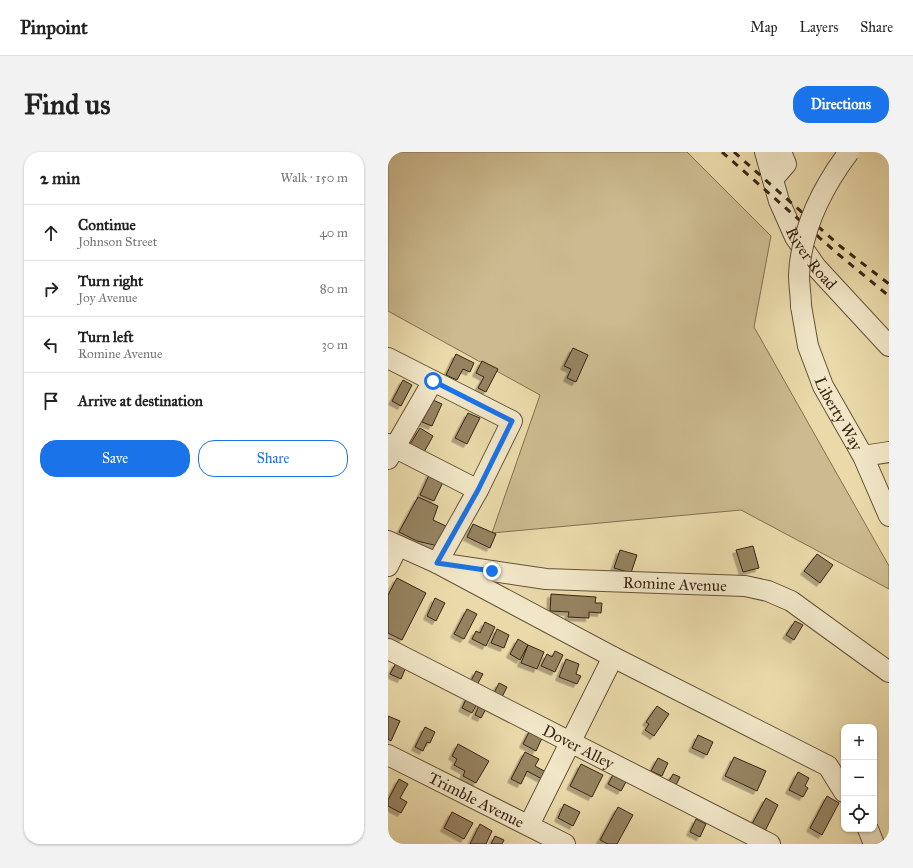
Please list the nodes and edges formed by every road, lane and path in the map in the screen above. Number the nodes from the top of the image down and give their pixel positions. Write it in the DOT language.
graph roads {
  1 [pos="765,152"];
  2 [pos="849,152"];
  3 [pos="787,156"];
  4 [pos="773,179"];
  5 [pos="889,346"];
  6 [pos="388,358"];
  7 [pos="433,381"];
  8 [pos="390,450"];
  9 [pos="889,452"];
  10 [pos="863,456"];
  11 [pos="478,490"];
  12 [pos="889,516"];
  13 [pos="393,543"];
  14 [pos="437,563"];
  15 [pos="388,566"];
  16 [pos="388,649"];
  17 [pos="613,657"];
  18 [pos="889,672"];
  19 [pos="572,742"];
  20 [pos="388,756"];
  21 [pos="841,787"];
  22 [pos="528,825"];
  23 [pos="869,832"];
  24 [pos="565,844"];
  25 [pos="770,844"];
  26 [pos="874,844"];
  1 -- 4 [label="street, River Road"];
  2 -- 10 [label="street, Liberty Way, bridge"];
  3 -- 4 [label="street"];
  4 -- 5 [label="street, River Road"];
  6 -- 7 [label="street"];
  7 -- 8 [label="street"];
  7 -- 11 [label="street"];
  8 -- 11 [label="street"];
  9 -- 10 [label="street"];
  10 -- 12 [label="street, Liberty Way"];
  11 -- 14 [label="street"];
  13 -- 14 [label="street, Romine Avenue"];
  13 -- 15 [label="street"];
  14 -- 17 [label="street, Romine Avenue"];
  14 -- 18 [label="street, Romine Avenue"];
  16 -- 19 [label="street, Dover Alley"];
  17 -- 19 [label="street"];
  17 -- 21 [label="street, Romine Avenue"];
  19 -- 22 [label="street"];
  19 -- 25 [label="street, Dover Alley"];
  20 -- 22 [label="street, Trimble Avenue"];
  22 -- 24 [label="street, Trimble Avenue"];
  23 -- 26 [label="street"];
}
